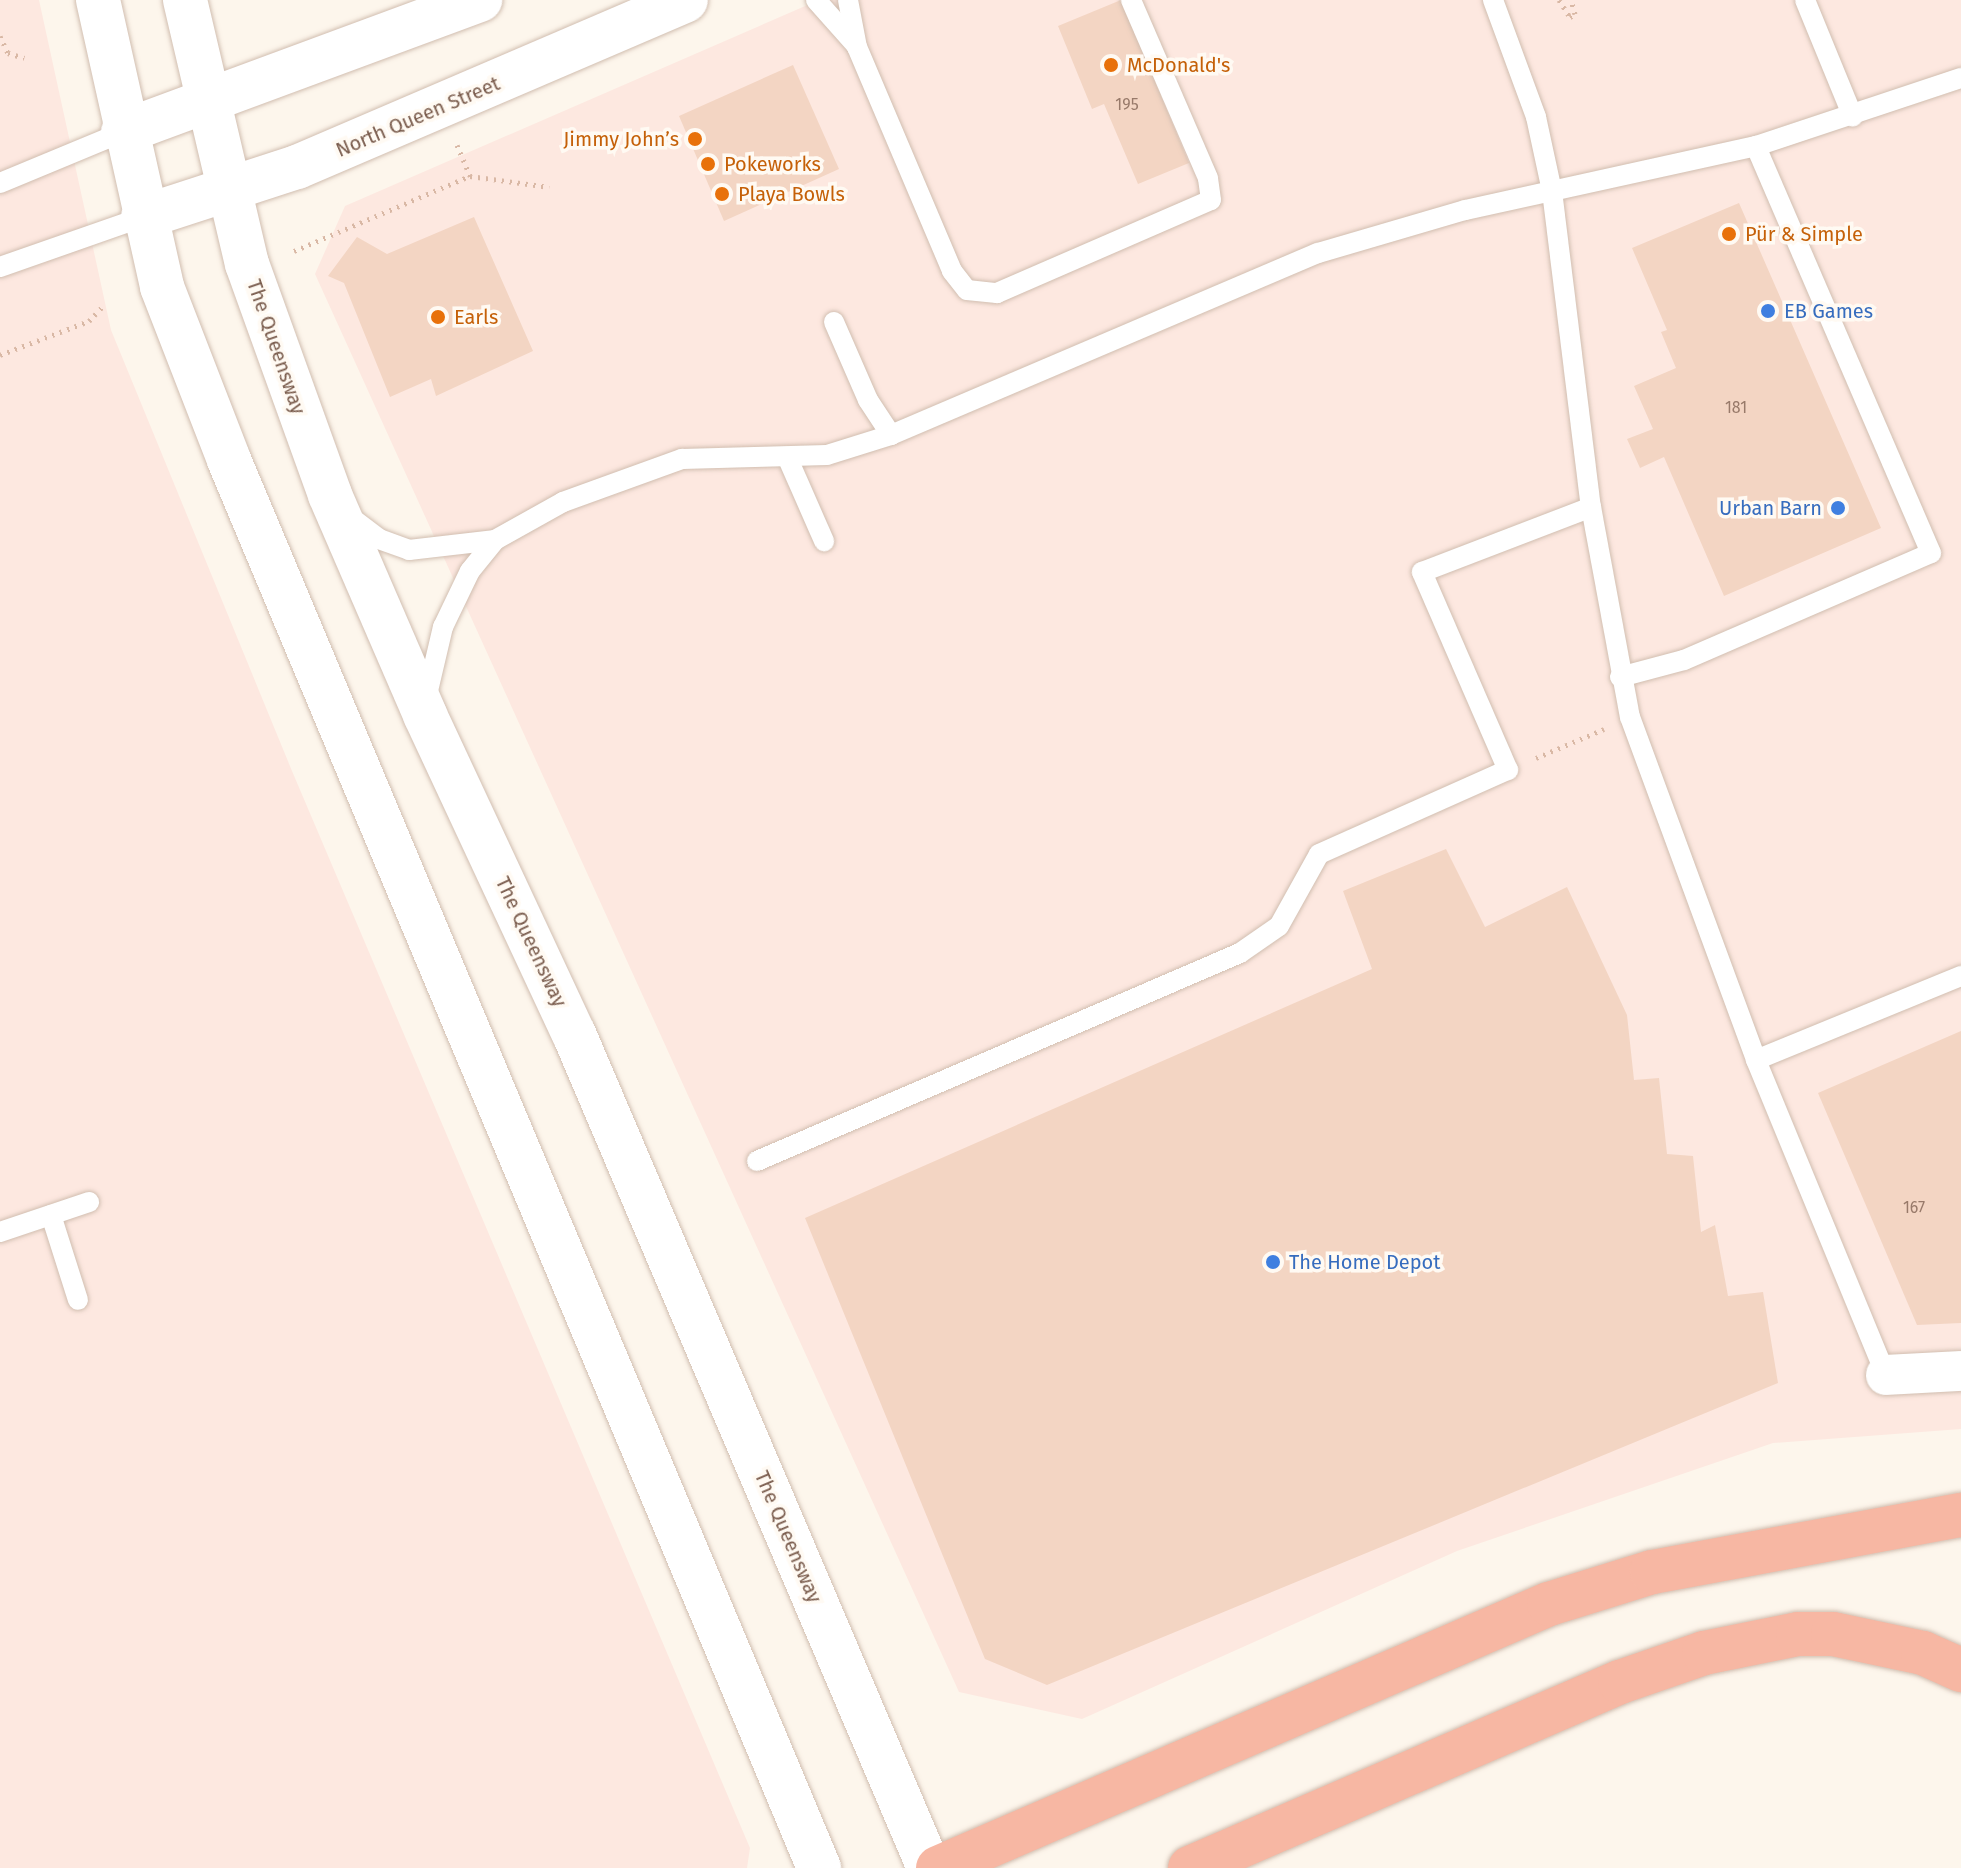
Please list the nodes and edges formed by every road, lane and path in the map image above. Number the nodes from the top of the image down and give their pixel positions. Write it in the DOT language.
graph roads {
  1 [pos="98,0"];
  2 [pos="185,0"];
  3 [pos="480,0"];
  4 [pos="686,0"];
  5 [pos="816,0"];
  6 [pos="848,0"];
  7 [pos="1131,0"];
  8 [pos="1493,0"];
  9 [pos="1559,0"];
  10 [pos="1571,0"];
  11 [pos="1805,0"];
  12 [pos="0,36"];
  13 [pos="857,47"];
  14 [pos="24,58"];
  15 [pos="1961,78"];
  16 [pos="208,99"];
  17 [pos="1853,117"];
  18 [pos="123,132"];
  19 [pos="457,145"];
  20 [pos="1756,146"];
  21 [pos="470,176"];
  22 [pos="0,183"];
  23 [pos="549,187"];
  24 [pos="232,188"];
  25 [pos="1552,191"];
  26 [pos="143,217"];
  27 [pos="294,251"];
  28 [pos="0,267"];
  29 [pos="105,304"];
  30 [pos="834,322"];
  31 [pos="0,355"];
  32 [pos="891,435"];
  33 [pos="788,459"];
  34 [pos="330,495"];
  35 [pos="1591,507"];
  36 [pos="495,540"];
  37 [pos="824,541"];
  38 [pos="1620,677"];
  39 [pos="425,715"];
  40 [pos="1630,717"];
  41 [pos="1508,770"];
  42 [pos="1961,976"];
  43 [pos="1756,1060"];
  44 [pos="757,1161"];
  45 [pos="89,1202"];
  46 [pos="51,1215"];
  47 [pos="0,1232"];
  48 [pos="78,1300"];
  49 [pos="1961,1371"];
  50 [pos="1886,1375"];
  51 [pos="1961,1515"];
  52 [pos="1961,1670"];
  53 [pos="819,1868"];
  54 [pos="929,1868"];
  55 [pos="938,1868"];
  56 [pos="1190,1868"];
  1 -- 18 [label="main road"];
  2 -- 16 [label="main road, The Queensway"];
  3 -- 16 [label="main road"];
  4 -- 24 [label="main road, North Queen Street"];
  5 -- 13 [label="lane"];
  6 -- 13 [label="lane"];
  7 -- 13 [label="lane"];
  8 -- 25 [label="lane"];
  9 -- 10 [label="path"];
  11 -- 17 [label="lane"];
  12 -- 14 [label="path"];
  15 -- 17 [label="lane"];
  16 -- 18 [label="main road"];
  16 -- 24 [label="main road, The Queensway"];
  17 -- 20 [label="lane"];
  18 -- 22 [label="lane"];
  18 -- 26 [label="main road"];
  19 -- 21 [label="path"];
  20 -- 25 [label="lane"];
  20 -- 38 [label="lane"];
  21 -- 23 [label="path"];
  21 -- 27 [label="path"];
  24 -- 26 [label="main road, North Queen Street"];
  24 -- 34 [label="main road, The Queensway"];
  25 -- 32 [label="lane"];
  25 -- 35 [label="lane"];
  26 -- 28 [label="lane"];
  26 -- 53 [label="main road"];
  29 -- 31 [label="path"];
  30 -- 32 [label="lane"];
  32 -- 33 [label="lane"];
  33 -- 36 [label="lane"];
  33 -- 37 [label="lane"];
  34 -- 36 [label="lane"];
  34 -- 39 [label="main road, The Queensway"];
  35 -- 38 [label="lane"];
  35 -- 41 [label="lane"];
  36 -- 39 [label="lane"];
  38 -- 40 [label="lane"];
  39 -- 54 [label="main road, The Queensway"];
  40 -- 41 [label="path"];
  40 -- 43 [label="lane"];
  41 -- 44 [label="lane"];
  42 -- 43 [label="lane"];
  43 -- 50 [label="lane"];
  45 -- 46 [label="lane"];
  46 -- 47 [label="lane"];
  46 -- 48 [label="lane"];
  49 -- 50 [label="street"];
  51 -- 55 [label="highway"];
  52 -- 56 [label="highway"];
}
